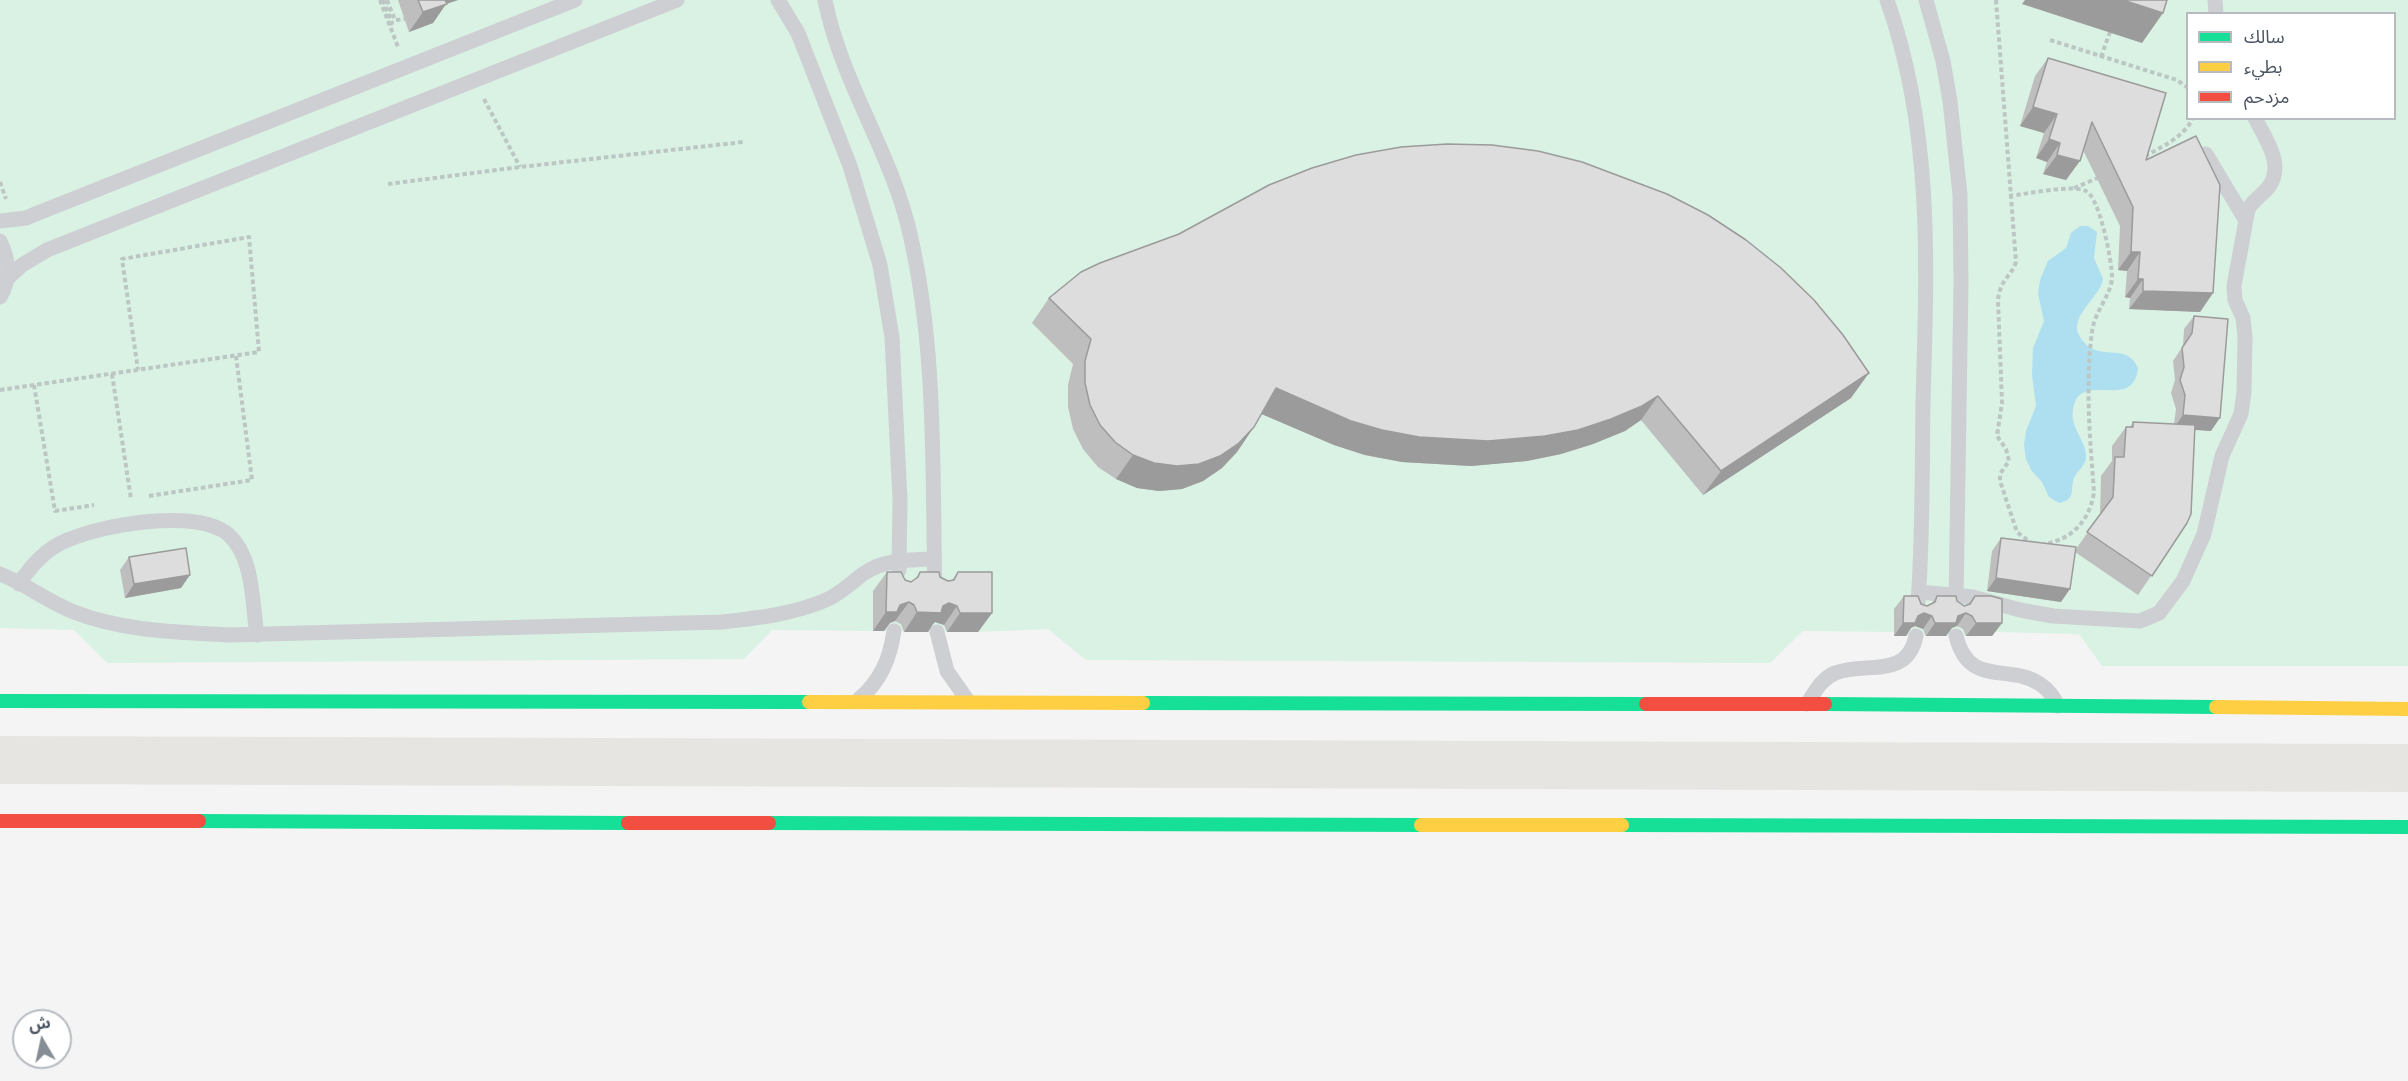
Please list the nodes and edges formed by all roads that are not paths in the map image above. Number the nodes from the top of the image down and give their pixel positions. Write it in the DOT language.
graph roads {
  1 [pos="575,0"];
  2 [pos="677,0"];
  3 [pos="778,0"];
  4 [pos="825,0"];
  5 [pos="1887,0"];
  6 [pos="1926,0"];
  7 [pos="2256,120"];
  8 [pos="2206,153"];
  9 [pos="2245,219"];
  10 [pos="0,221"];
  11 [pos="0,241"];
  12 [pos="7,279"];
  13 [pos="0,297"];
  14 [pos="934,559"];
  15 [pos="899,561"];
  16 [pos="0,574"];
  17 [pos="898,581"];
  18 [pos="19,584"];
  19 [pos="934,591"];
  20 [pos="1919,592"];
  21 [pos="1956,602"];
  22 [pos="1918,609"];
  23 [pos="894,632"];
  24 [pos="937,632"];
  25 [pos="256,635"];
  26 [pos="1916,636"];
  27 [pos="1956,636"];
  28 [pos="3,699"];
  29 [pos="970,703"];
  30 [pos="852,704"];
  31 [pos="1808,704"];
  32 [pos="2058,706"];
  33 [pos="2408,709"];
  34 [pos="0,821"];
  35 [pos="2408,826"];
  1 -- 10 [label="lane"];
  2 -- 12 [label="lane"];
  3 -- 15 [label="lane"];
  4 -- 14 [label="lane"];
  5 -- 20 [label="lane"];
  6 -- 21 [label="lane"];
  7 -- 9 [label="lane"];
  8 -- 9 [label="lane"];
  9 -- 21 [label="lane"];
  11 -- 12 [label="lane"];
  12 -- 13 [label="lane"];
  14 -- 15 [label="lane"];
  14 -- 19 [label="lane"];
  15 -- 17 [label="lane"];
  15 -- 25 [label="lane"];
  16 -- 18 [label="lane"];
  18 -- 25 [label="lane"];
  18 -- 25 [label="lane"];
  20 -- 21 [label="lane"];
  20 -- 22 [label="lane"];
  23 -- 30 [label="lane"];
  24 -- 29 [label="lane"];
  26 -- 31 [label="lane"];
  27 -- 32 [label="lane"];
  28 -- 30 [label="street"];
  29 -- 30 [label="street"];
  29 -- 31 [label="street"];
  31 -- 32 [label="street"];
  32 -- 33 [label="street"];
  34 -- 35 [label="street"];
}
